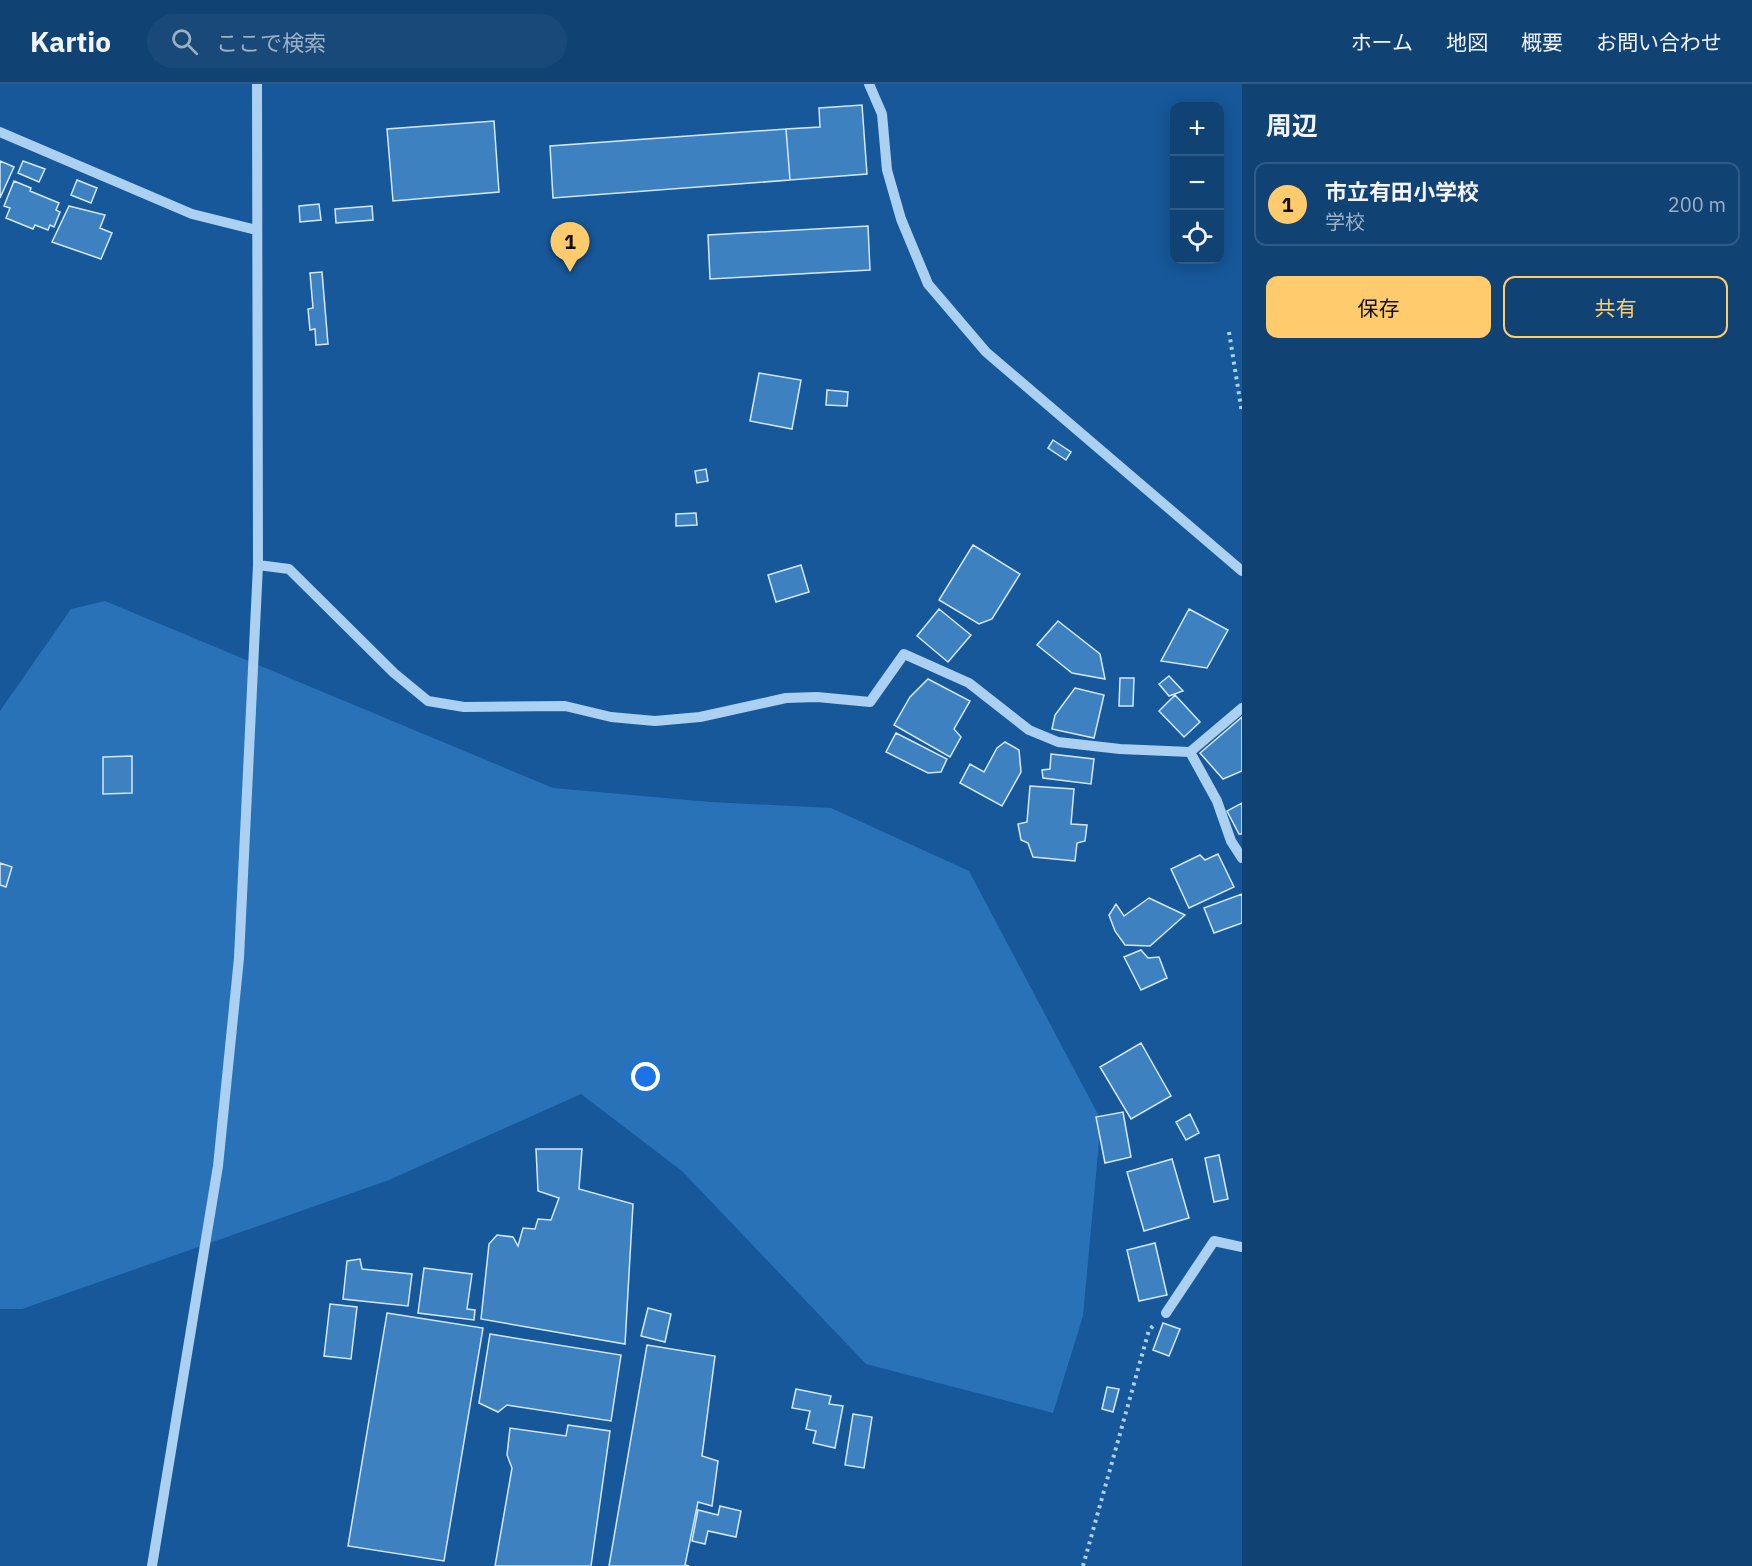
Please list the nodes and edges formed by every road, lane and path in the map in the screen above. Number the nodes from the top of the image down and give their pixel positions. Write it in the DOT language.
graph roads {
  1 [pos="257,84"];
  2 [pos="869,84"];
  3 [pos="0,132"];
  4 [pos="256,230"];
  5 [pos="1229,332"];
  6 [pos="1242,413"];
  7 [pos="258,565"];
  8 [pos="1242,571"];
  9 [pos="1242,708"];
  10 [pos="1190,752"];
  11 [pos="1242,858"];
  12 [pos="1242,1247"];
  13 [pos="1166,1313"];
  14 [pos="152,1566"];
  15 [pos="1083,1566"];
  1 -- 4 [label="street"];
  2 -- 8 [label="street"];
  3 -- 4 [label="street"];
  4 -- 7 [label="street"];
  5 -- 6 [label="path"];
  7 -- 10 [label="street"];
  7 -- 14 [label="street"];
  9 -- 10 [label="street"];
  10 -- 11 [label="street"];
  12 -- 13 [label="street"];
  13 -- 15 [label="path"];
}
